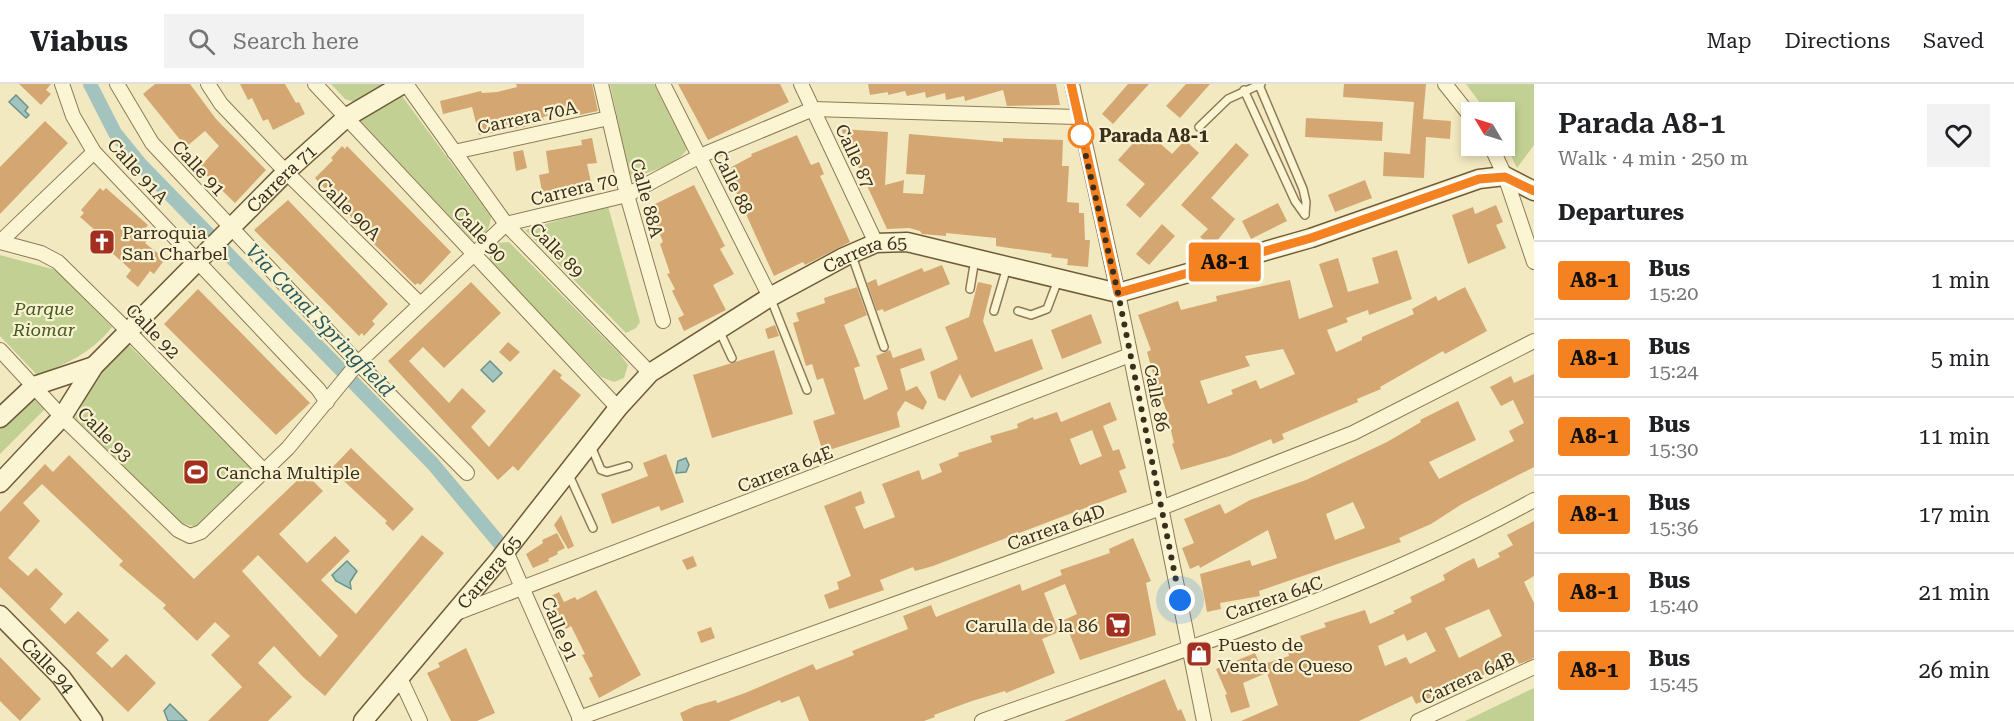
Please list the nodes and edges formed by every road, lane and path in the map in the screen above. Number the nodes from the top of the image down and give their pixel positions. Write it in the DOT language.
graph roads {
  1 [pos="62,84"];
  2 [pos="117,84"];
  3 [pos="208,84"];
  4 [pos="315,84"];
  5 [pos="405,84"];
  6 [pos="601,84"];
  7 [pos="663,84"];
  8 [pos="801,84"];
  9 [pos="1072,84"];
  10 [pos="1445,84"];
  11 [pos="1260,85"];
  12 [pos="1244,90"];
  13 [pos="1461,104"];
  14 [pos="813,109"];
  15 [pos="347,117"];
  16 [pos="1077,117"];
  17 [pos="609,118"];
  18 [pos="1198,127"];
  19 [pos="94,152"];
  20 [pos="454,152"];
  21 [pos="700,156"];
  22 [pos="1496,156"];
  23 [pos="286,172"];
  24 [pos="1505,177"];
  25 [pos="1534,191"];
  26 [pos="627,195"];
  27 [pos="506,224"];
  28 [pos="226,231"];
  29 [pos="0,242"];
  30 [pos="876,243"];
  31 [pos="473,253"];
  32 [pos="851,254"];
  33 [pos="975,256"];
  34 [pos="201,257"];
  35 [pos="1534,262"];
  36 [pos="1008,264"];
  37 [pos="1059,277"];
  38 [pos="970,289"];
  39 [pos="1118,293"];
  40 [pos="770,297"];
  41 [pos="420,304"];
  42 [pos="994,311"];
  43 [pos="1018,311"];
  44 [pos="663,321"];
  45 [pos="719,330"];
  46 [pos="129,332"];
  47 [pos="1534,341"];
  48 [pos="884,347"];
  49 [pos="0,350"];
  50 [pos="1130,355"];
  51 [pos="732,358"];
  52 [pos="94,366"];
  53 [pos="354,368"];
  54 [pos="650,373"];
  55 [pos="34,386"];
  56 [pos="807,390"];
  57 [pos="327,402"];
  58 [pos="618,408"];
  59 [pos="3,413"];
  60 [pos="62,417"];
  61 [pos="590,444"];
  62 [pos="628,466"];
  63 [pos="264,471"];
  64 [pos="467,473"];
  65 [pos="568,473"];
  66 [pos="0,483"];
  67 [pos="1534,500"];
  68 [pos="1161,508"];
  69 [pos="593,528"];
  70 [pos="190,536"];
  71 [pos="506,551"];
  72 [pos="523,588"];
  73 [pos="0,615"];
  74 [pos="452,615"];
  75 [pos="1189,646"];
  76 [pos="1534,667"];
  77 [pos="400,678"];
  78 [pos="580,720"];
  79 [pos="93,721"];
  80 [pos="363,721"];
  81 [pos="420,721"];
  82 [pos="982,721"];
  83 [pos="1204,721"];
  84 [pos="1418,721"];
  1 -- 19 [label="street, Calle 91A"];
  2 -- 28 [label="street, Calle 91"];
  3 -- 23 [label="street, Calle 90A"];
  4 -- 15 [label="street, Calle 90"];
  5 -- 15 [label="street, Carrera 71"];
  5 -- 20 [label="street, Calle 89"];
  6 -- 17 [label="street, Calle 88A"];
  7 -- 21 [label="street, Calle 88"];
  8 -- 14 [label="street, Calle 87"];
  9 -- 16 [label="street, Calle 86"];
  10 -- 13 [label="street"];
  11 -- 12 [label="lane"];
  11 -- 12 [label="lane"];
  12 -- 18 [label="lane"];
  14 -- 16 [label="street, Carrera 70"];
  14 -- 21 [label="street, Carrera 70"];
  14 -- 30 [label="street, Calle 87"];
  15 -- 23 [label="street, Carrera 71"];
  15 -- 31 [label="street, Calle 90"];
  16 -- 39 [label="street, Calle 86"];
  17 -- 20 [label="street, Carrera 70A"];
  17 -- 26 [label="street, Calle 88A"];
  19 -- 29 [label="street"];
  19 -- 34 [label="street, Calle 91A"];
  20 -- 27 [label="street, Calle 89"];
  21 -- 26 [label="street, Carrera 70"];
  21 -- 40 [label="street, Calle 88"];
  22 -- 24 [label="street"];
  23 -- 28 [label="street, Carrera 71"];
  23 -- 41 [label="street, Calle 90A"];
  24 -- 25 [label="street"];
  24 -- 35 [label="street"];
  24 -- 39 [label="street"];
  26 -- 27 [label="street, Carrera 70"];
  26 -- 44 [label="street, Calle 88A"];
  27 -- 31 [label="street, Carrera 70"];
  27 -- 54 [label="street, Calle 89"];
  28 -- 34 [label="street, Carrera 71"];
  28 -- 53 [label="street, Calle 91"];
  29 -- 46 [label="street, Calle 92"];
  30 -- 32 [label="street, Carrera 65"];
  30 -- 33 [label="street, Carrera 65"];
  31 -- 41 [label="street, Carrera 70"];
  31 -- 58 [label="street, Calle 90"];
  32 -- 40 [label="street, Carrera 65"];
  32 -- 48 [label="lane"];
  33 -- 36 [label="street, Carrera 65"];
  33 -- 38 [label="lane"];
  34 -- 46 [label="street, Carrera 71"];
  34 -- 57 [label="street, Calle 91A"];
  36 -- 37 [label="street, Carrera 65"];
  36 -- 42 [label="lane"];
  37 -- 39 [label="street, Carrera 65"];
  37 -- 43 [label="lane"];
  39 -- 50 [label="street, Calle 86"];
  40 -- 45 [label="street, Carrera 65"];
  40 -- 56 [label="lane"];
  41 -- 53 [label="street, Carrera 70"];
  45 -- 51 [label="lane"];
  45 -- 54 [label="street, Carrera 65"];
  46 -- 52 [label="street, Carrera 71"];
  46 -- 63 [label="street, Calle 92"];
  47 -- 68 [label="street, Carrera 64D"];
  49 -- 55 [label="street, Calle 93"];
  50 -- 68 [label="street, Calle 86"];
  50 -- 72 [label="street, Carrera 64E"];
  52 -- 55 [label="street, Carrera 71"];
  52 -- 60 [label="street, Carrera 71"];
  53 -- 57 [label="street, Carrera 70"];
  53 -- 64 [label="street, Calle 91"];
  54 -- 58 [label="street, Carrera 65"];
  55 -- 59 [label="street, Carrera 71"];
  55 -- 60 [label="street, Calle 93"];
  57 -- 63 [label="street, Carrera 70"];
  58 -- 61 [label="street, Carrera 65"];
  60 -- 66 [label="street, Carrera 71"];
  60 -- 70 [label="street, Calle 93"];
  61 -- 62 [label="lane"];
  61 -- 65 [label="street, Carrera 65"];
  63 -- 70 [label="street, Carrera 70"];
  65 -- 69 [label="lane"];
  65 -- 71 [label="street, Carrera 65"];
  67 -- 75 [label="street, Carrera 64C"];
  68 -- 75 [label="street, Calle 86"];
  68 -- 78 [label="street, Carrera 64D"];
  71 -- 72 [label="street, Calle 91"];
  71 -- 74 [label="street, Carrera 65"];
  72 -- 74 [label="street, Carrera 64E"];
  72 -- 78 [label="street, Calle 91"];
  73 -- 79 [label="street, Calle 94"];
  74 -- 77 [label="street, Carrera 65"];
  75 -- 82 [label="street, Carrera 64C"];
  75 -- 83 [label="street, Calle 86"];
  76 -- 84 [label="street, Carrera 64B"];
  77 -- 80 [label="street, Carrera 65"];
  77 -- 81 [label="street"];
}
